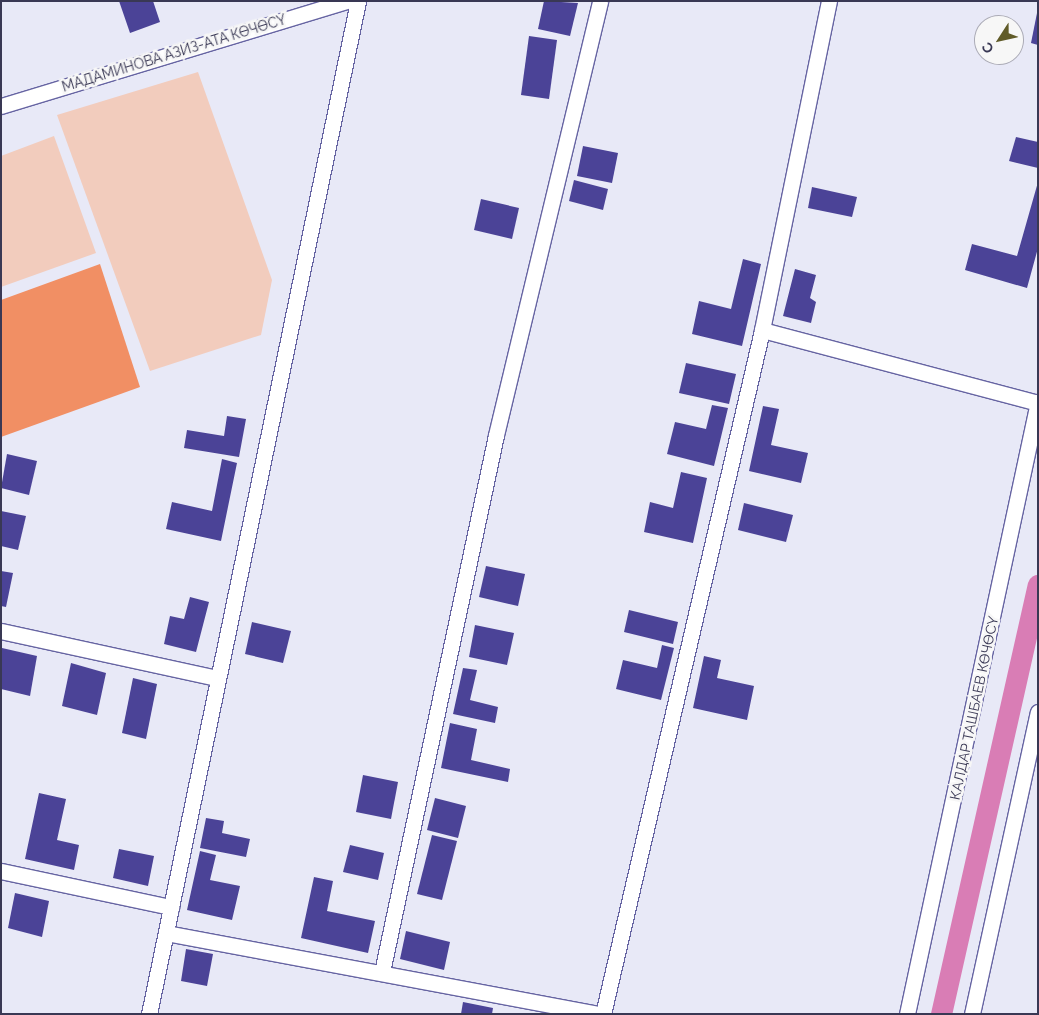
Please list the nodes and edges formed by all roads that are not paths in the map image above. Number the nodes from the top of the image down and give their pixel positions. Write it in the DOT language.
graph roads {
  1 [pos="347,1"];
  2 [pos="358,1"];
  3 [pos="600,1"];
  4 [pos="829,1"];
  5 [pos="1,106"];
  6 [pos="762,330"];
  7 [pos="1038,403"];
  8 [pos="1,631"];
  9 [pos="217,678"];
  10 [pos="1038,712"];
  11 [pos="1,871"];
  12 [pos="171,907"];
  13 [pos="166,933"];
  14 [pos="382,972"];
  15 [pos="149,1014"];
  16 [pos="598,1014"];
  17 [pos="603,1014"];
  18 [pos="907,1014"];
  19 [pos="972,1014"];
  1 -- 5 [label="street, МАДАМИНОВА АЗИЗ-АТА КӨЧӨСҮ"];
  2 -- 9 [label="street"];
  3 -- 14 [label="street"];
  4 -- 6 [label="street"];
  6 -- 7 [label="street"];
  6 -- 17 [label="street"];
  7 -- 18 [label="street, КАЛДАР ТАШБАЕВ КӨЧӨСҮ"];
  8 -- 9 [label="street"];
  9 -- 12 [label="street"];
  10 -- 19 [label="street"];
  11 -- 12 [label="street"];
  12 -- 13 [label="street"];
  13 -- 14 [label="street"];
  13 -- 15 [label="street"];
  14 -- 16 [label="street"];
}
